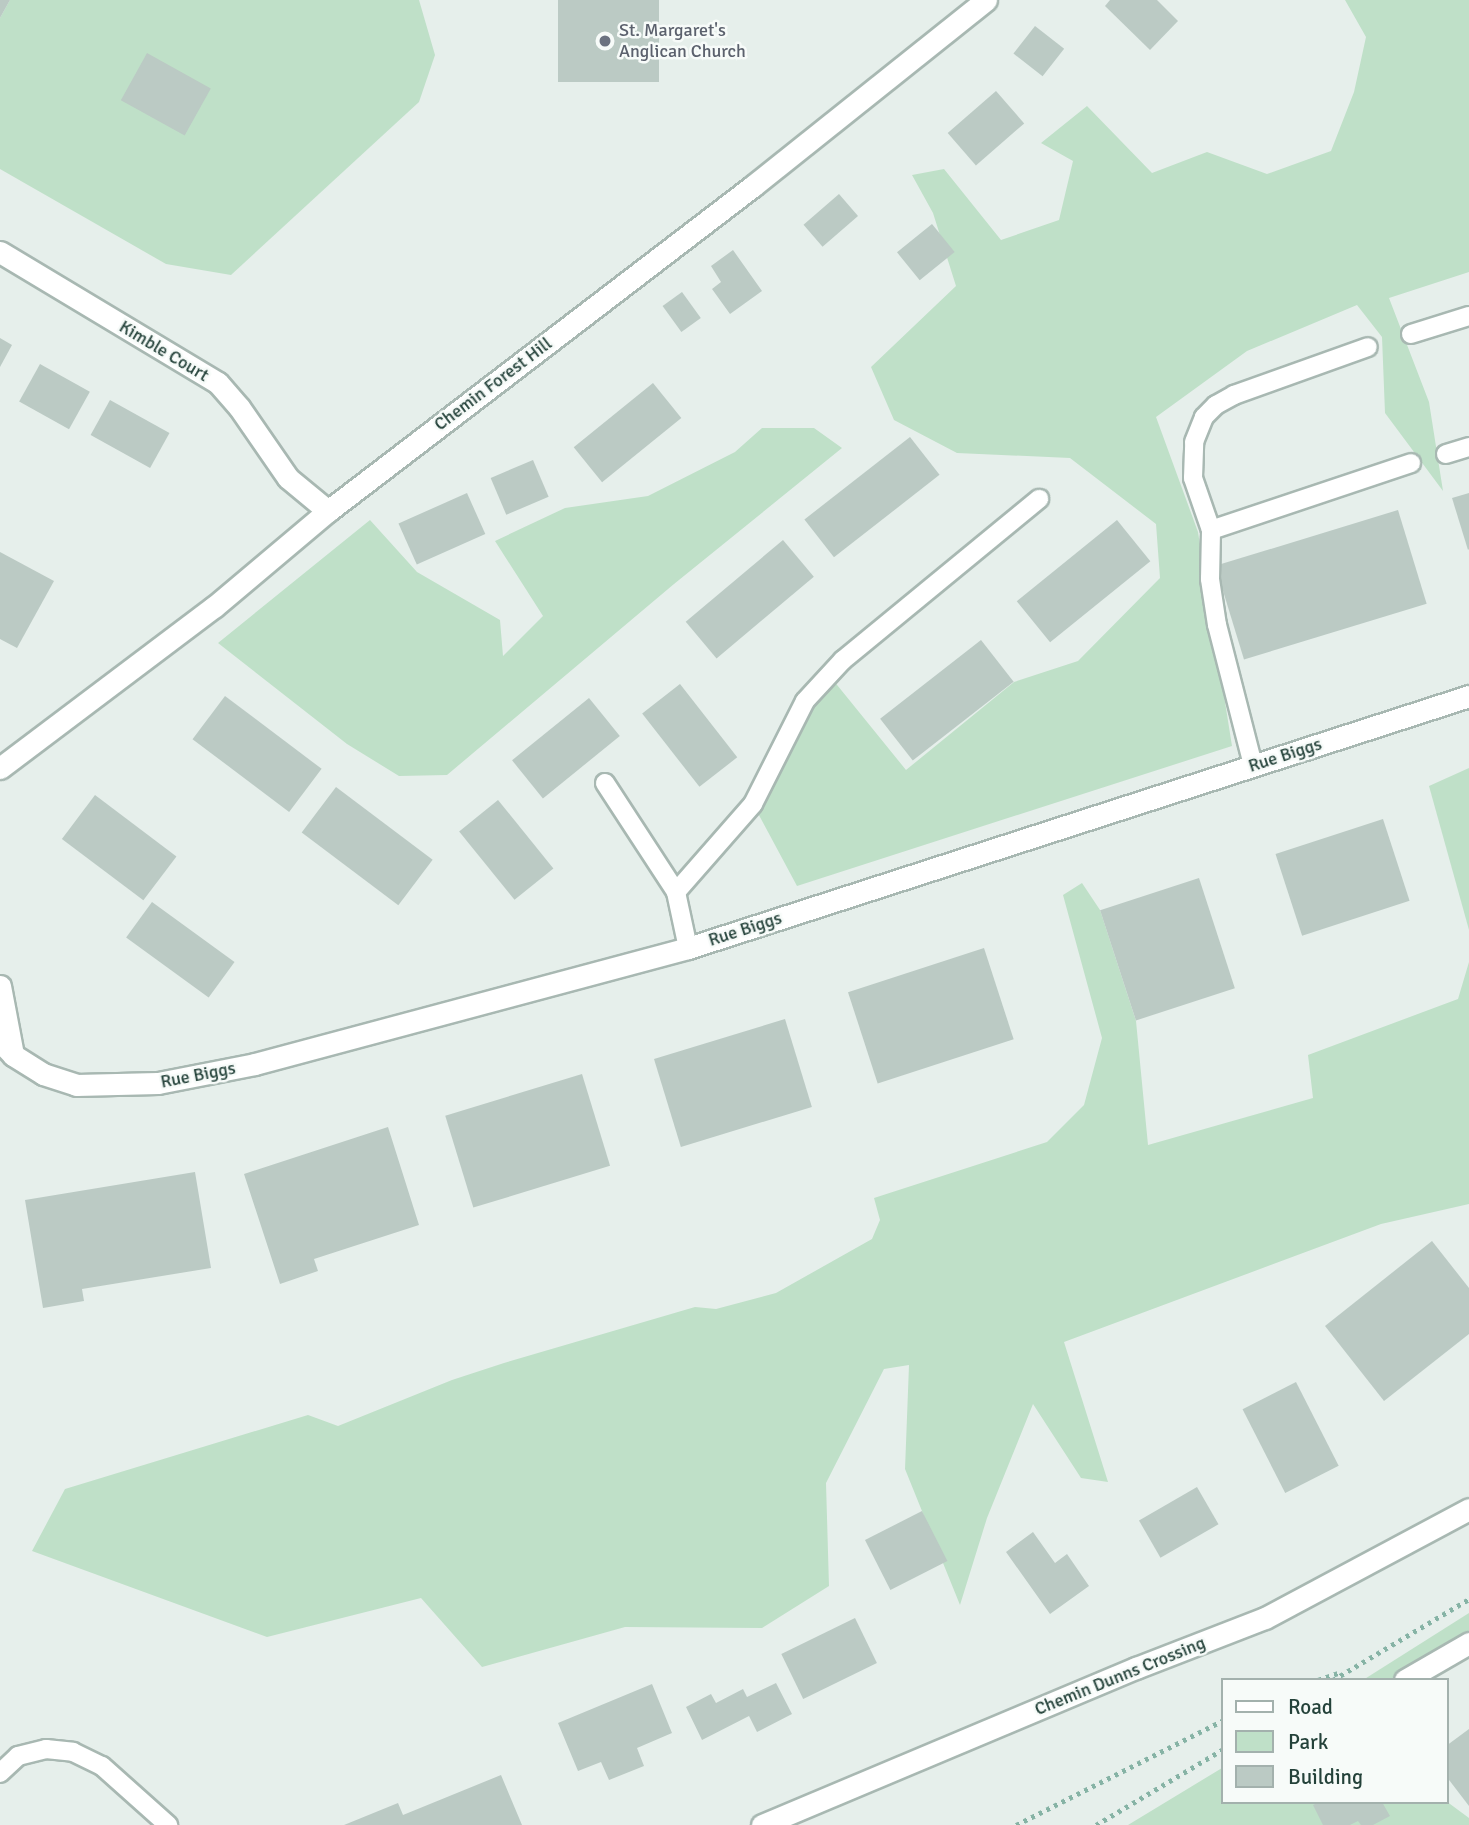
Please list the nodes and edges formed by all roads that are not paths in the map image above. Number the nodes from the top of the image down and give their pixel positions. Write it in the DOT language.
graph roads {
  1 [pos="986,0"];
  2 [pos="0,252"];
  3 [pos="1469,316"];
  4 [pos="1411,334"];
  5 [pos="1368,347"];
  6 [pos="1469,447"];
  7 [pos="1446,454"];
  8 [pos="1411,463"];
  9 [pos="1040,499"];
  10 [pos="328,511"];
  11 [pos="1211,530"];
  12 [pos="1469,696"];
  13 [pos="1253,765"];
  14 [pos="0,768"];
  15 [pos="605,783"];
  16 [pos="676,892"];
  17 [pos="688,948"];
  18 [pos="0,986"];
  19 [pos="6,1048"];
  20 [pos="1469,1509"];
  21 [pos="1469,1643"];
  22 [pos="1408,1678"];
  23 [pos="0,1773"];
  24 [pos="168,1825"];
  25 [pos="762,1825"];
  1 -- 10 [label="street, Chemin Forest Hill"];
  2 -- 10 [label="street, Kimble Court"];
  3 -- 4 [label="lane"];
  5 -- 11 [label="lane"];
  6 -- 7 [label="lane"];
  8 -- 11 [label="lane"];
  9 -- 16 [label="lane"];
  10 -- 14 [label="street, Chemin Forest Hill"];
  11 -- 13 [label="lane"];
  12 -- 13 [label="street, Rue Biggs"];
  13 -- 17 [label="street, Rue Biggs"];
  15 -- 16 [label="lane"];
  16 -- 17 [label="lane"];
  17 -- 19 [label="street, Rue Biggs"];
  18 -- 19 [label="street"];
  20 -- 25 [label="street, Chemin Dunns Crossing"];
  21 -- 22 [label="street"];
  23 -- 24 [label="lane"];
}
